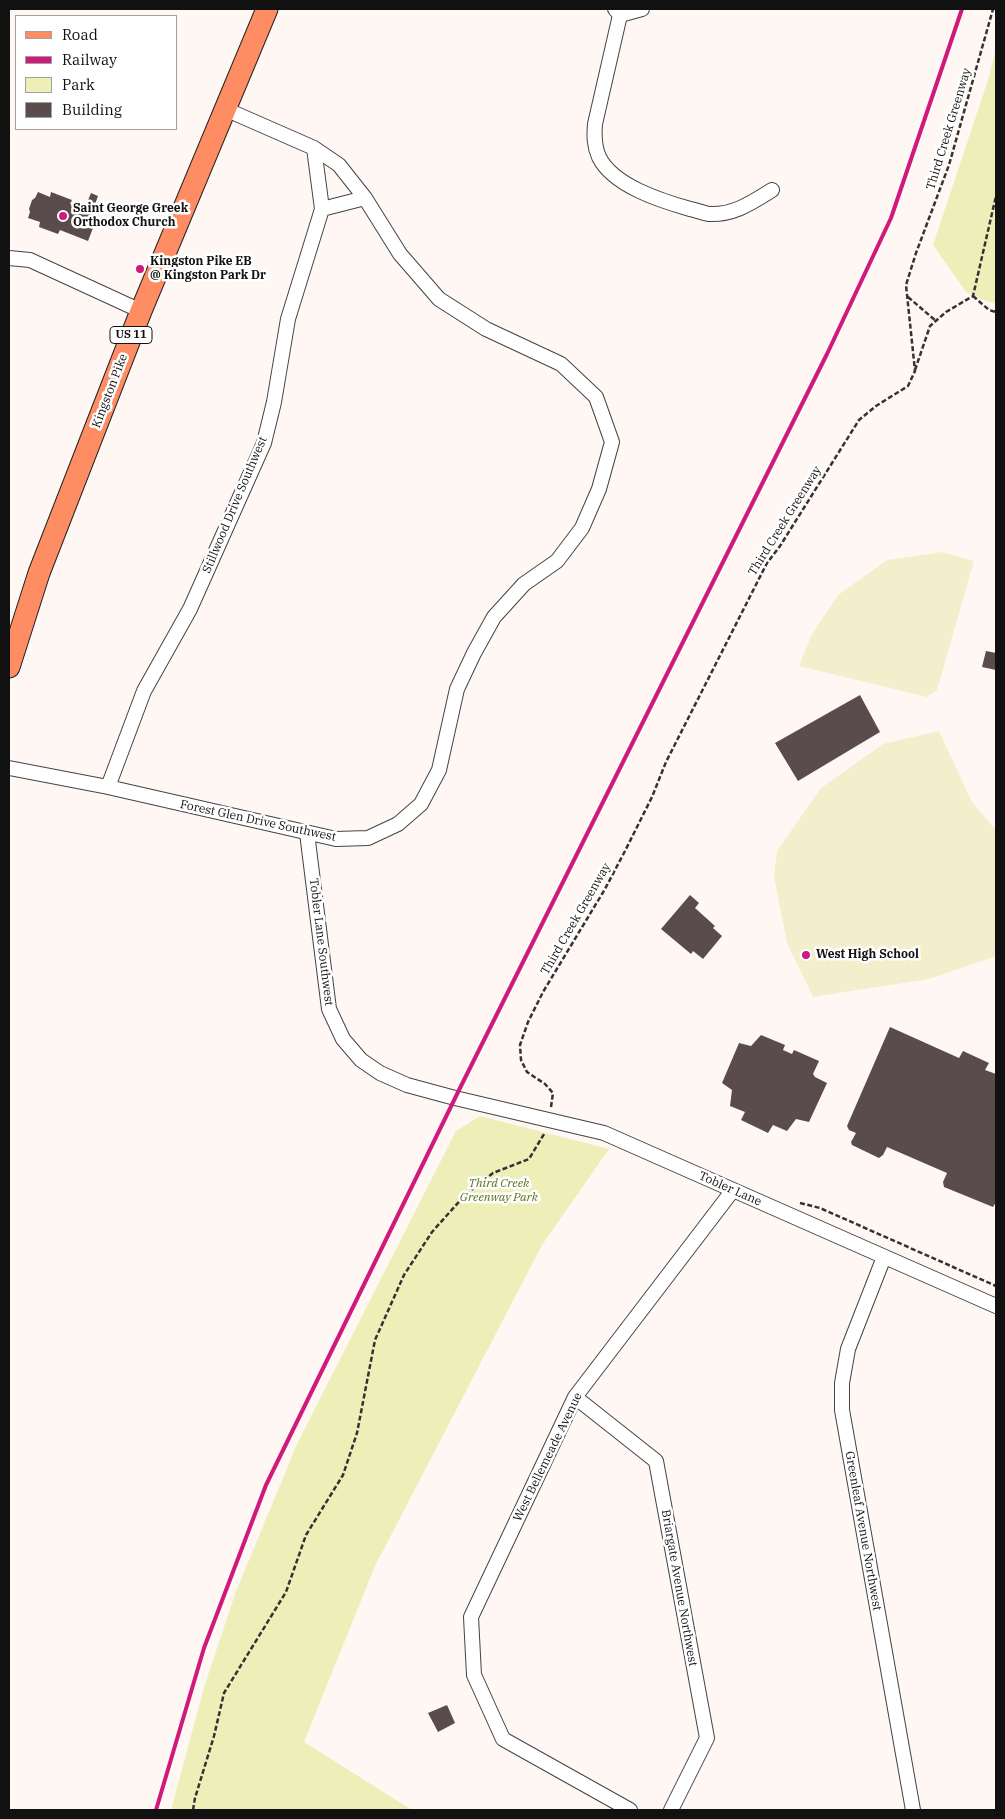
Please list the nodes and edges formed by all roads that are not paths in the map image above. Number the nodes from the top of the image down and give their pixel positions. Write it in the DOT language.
graph roads {
  1 [pos="267,9"];
  2 [pos="642,9"];
  3 [pos="618,12"];
  4 [pos="225,109"];
  5 [pos="314,148"];
  6 [pos="772,190"];
  7 [pos="365,198"];
  8 [pos="322,209"];
  9 [pos="9,258"];
  10 [pos="141,310"];
  11 [pos="9,666"];
  12 [pos="9,768"];
  13 [pos="108,787"];
  14 [pos="307,833"];
  15 [pos="455,1098"];
  16 [pos="733,1190"];
  17 [pos="884,1257"];
  18 [pos="996,1306"];
  19 [pos="574,1397"];
  20 [pos="630,1810"];
  21 [pos="671,1810"];
  22 [pos="913,1810"];
  1 -- 4 [label="main road, Kingston Pike / US 11"];
  2 -- 3 [label="street"];
  3 -- 6 [label="street"];
  4 -- 5 [label="street, Forest Glen Drive Southwest"];
  4 -- 10 [label="main road, Kingston Pike / US 11"];
  5 -- 7 [label="street, Forest Glen Drive Southwest"];
  5 -- 8 [label="street, Stillwood Drive Southwest"];
  7 -- 8 [label="street"];
  7 -- 14 [label="street, Forest Glen Drive Southwest"];
  8 -- 13 [label="street, Stillwood Drive Southwest"];
  9 -- 10 [label="street"];
  10 -- 11 [label="main road, Kingston Pike / US 11"];
  12 -- 13 [label="street, Forest Glen Drive Southwest"];
  13 -- 14 [label="street, Forest Glen Drive Southwest"];
  14 -- 15 [label="street, Tobler Lane Southwest"];
  15 -- 16 [label="street, Tobler Lane"];
  16 -- 17 [label="street, Tobler Lane"];
  16 -- 19 [label="street, West Bellemeade Avenue"];
  17 -- 18 [label="street, Tobler Lane"];
  17 -- 22 [label="street, Greenleaf Avenue Northwest"];
  19 -- 20 [label="street, West Bellemeade Avenue"];
  19 -- 21 [label="street, Briargate Avenue Northwest"];
}
